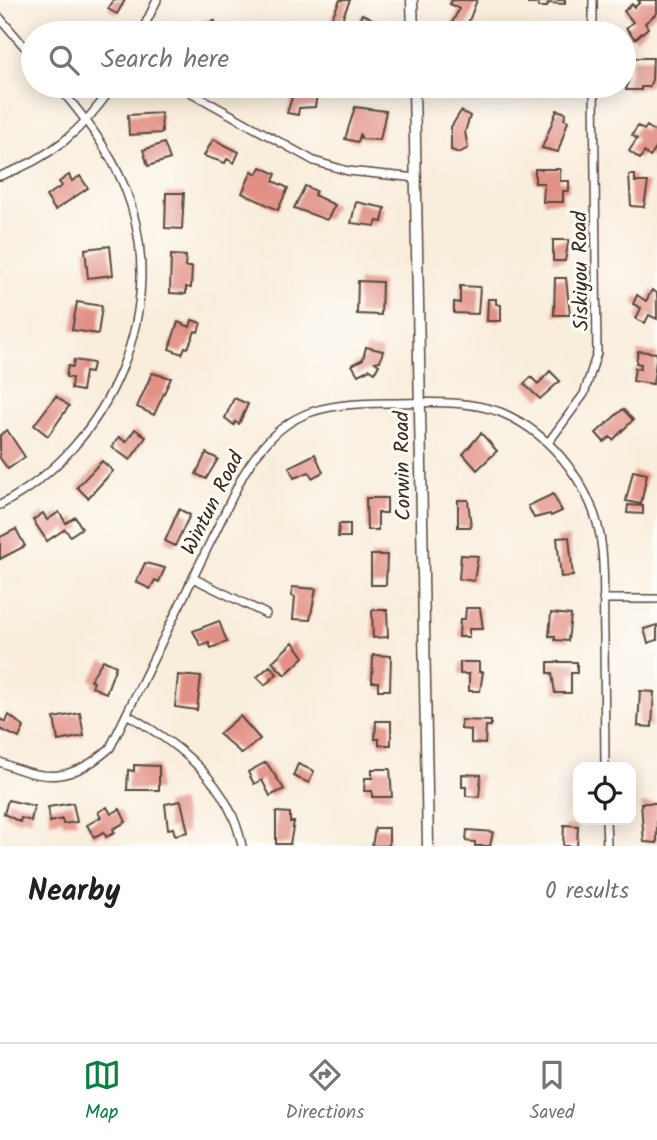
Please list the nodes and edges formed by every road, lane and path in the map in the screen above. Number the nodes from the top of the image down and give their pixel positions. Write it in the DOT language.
graph roads {
  1 [pos="157,0"];
  2 [pos="412,0"];
  3 [pos="593,0"];
  4 [pos="0,18"];
  5 [pos="147,21"];
  6 [pos="413,21"];
  7 [pos="593,21"];
  8 [pos="21,43"];
  9 [pos="68,98"];
  10 [pos="104,98"];
  11 [pos="200,98"];
  12 [pos="414,98"];
  13 [pos="594,98"];
  14 [pos="88,121"];
  15 [pos="0,176"];
  16 [pos="417,178"];
  17 [pos="420,403"];
  18 [pos="548,443"];
  19 [pos="0,505"];
  20 [pos="194,578"];
  21 [pos="603,599"];
  22 [pos="657,599"];
  23 [pos="267,614"];
  24 [pos="128,715"];
  25 [pos="0,762"];
  26 [pos="605,762"];
  27 [pos="606,825"];
  28 [pos="242,846"];
  29 [pos="428,846"];
  30 [pos="607,846"];
  1 -- 5 [label="street"];
  2 -- 6 [label="main road"];
  3 -- 7 [label="street"];
  4 -- 8 [label="street"];
  9 -- 14 [label="street"];
  10 -- 14 [label="street"];
  11 -- 16 [label="street"];
  12 -- 16 [label="main road, Corwin Road"];
  13 -- 18 [label="street, Siskiyou Road"];
  14 -- 15 [label="street"];
  14 -- 19 [label="street"];
  16 -- 17 [label="main road, Corwin Road"];
  17 -- 18 [label="street, Wintun Road"];
  17 -- 20 [label="street, Wintun Road"];
  17 -- 29 [label="main road, Corwin Road"];
  18 -- 21 [label="street, Wintun Road"];
  20 -- 23 [label="street"];
  20 -- 24 [label="street, Wintun Road"];
  21 -- 22 [label="street"];
  21 -- 26 [label="street, Wintun Road"];
  24 -- 25 [label="street, Wintun Road"];
  24 -- 28 [label="street"];
  27 -- 30 [label="street"];
}
